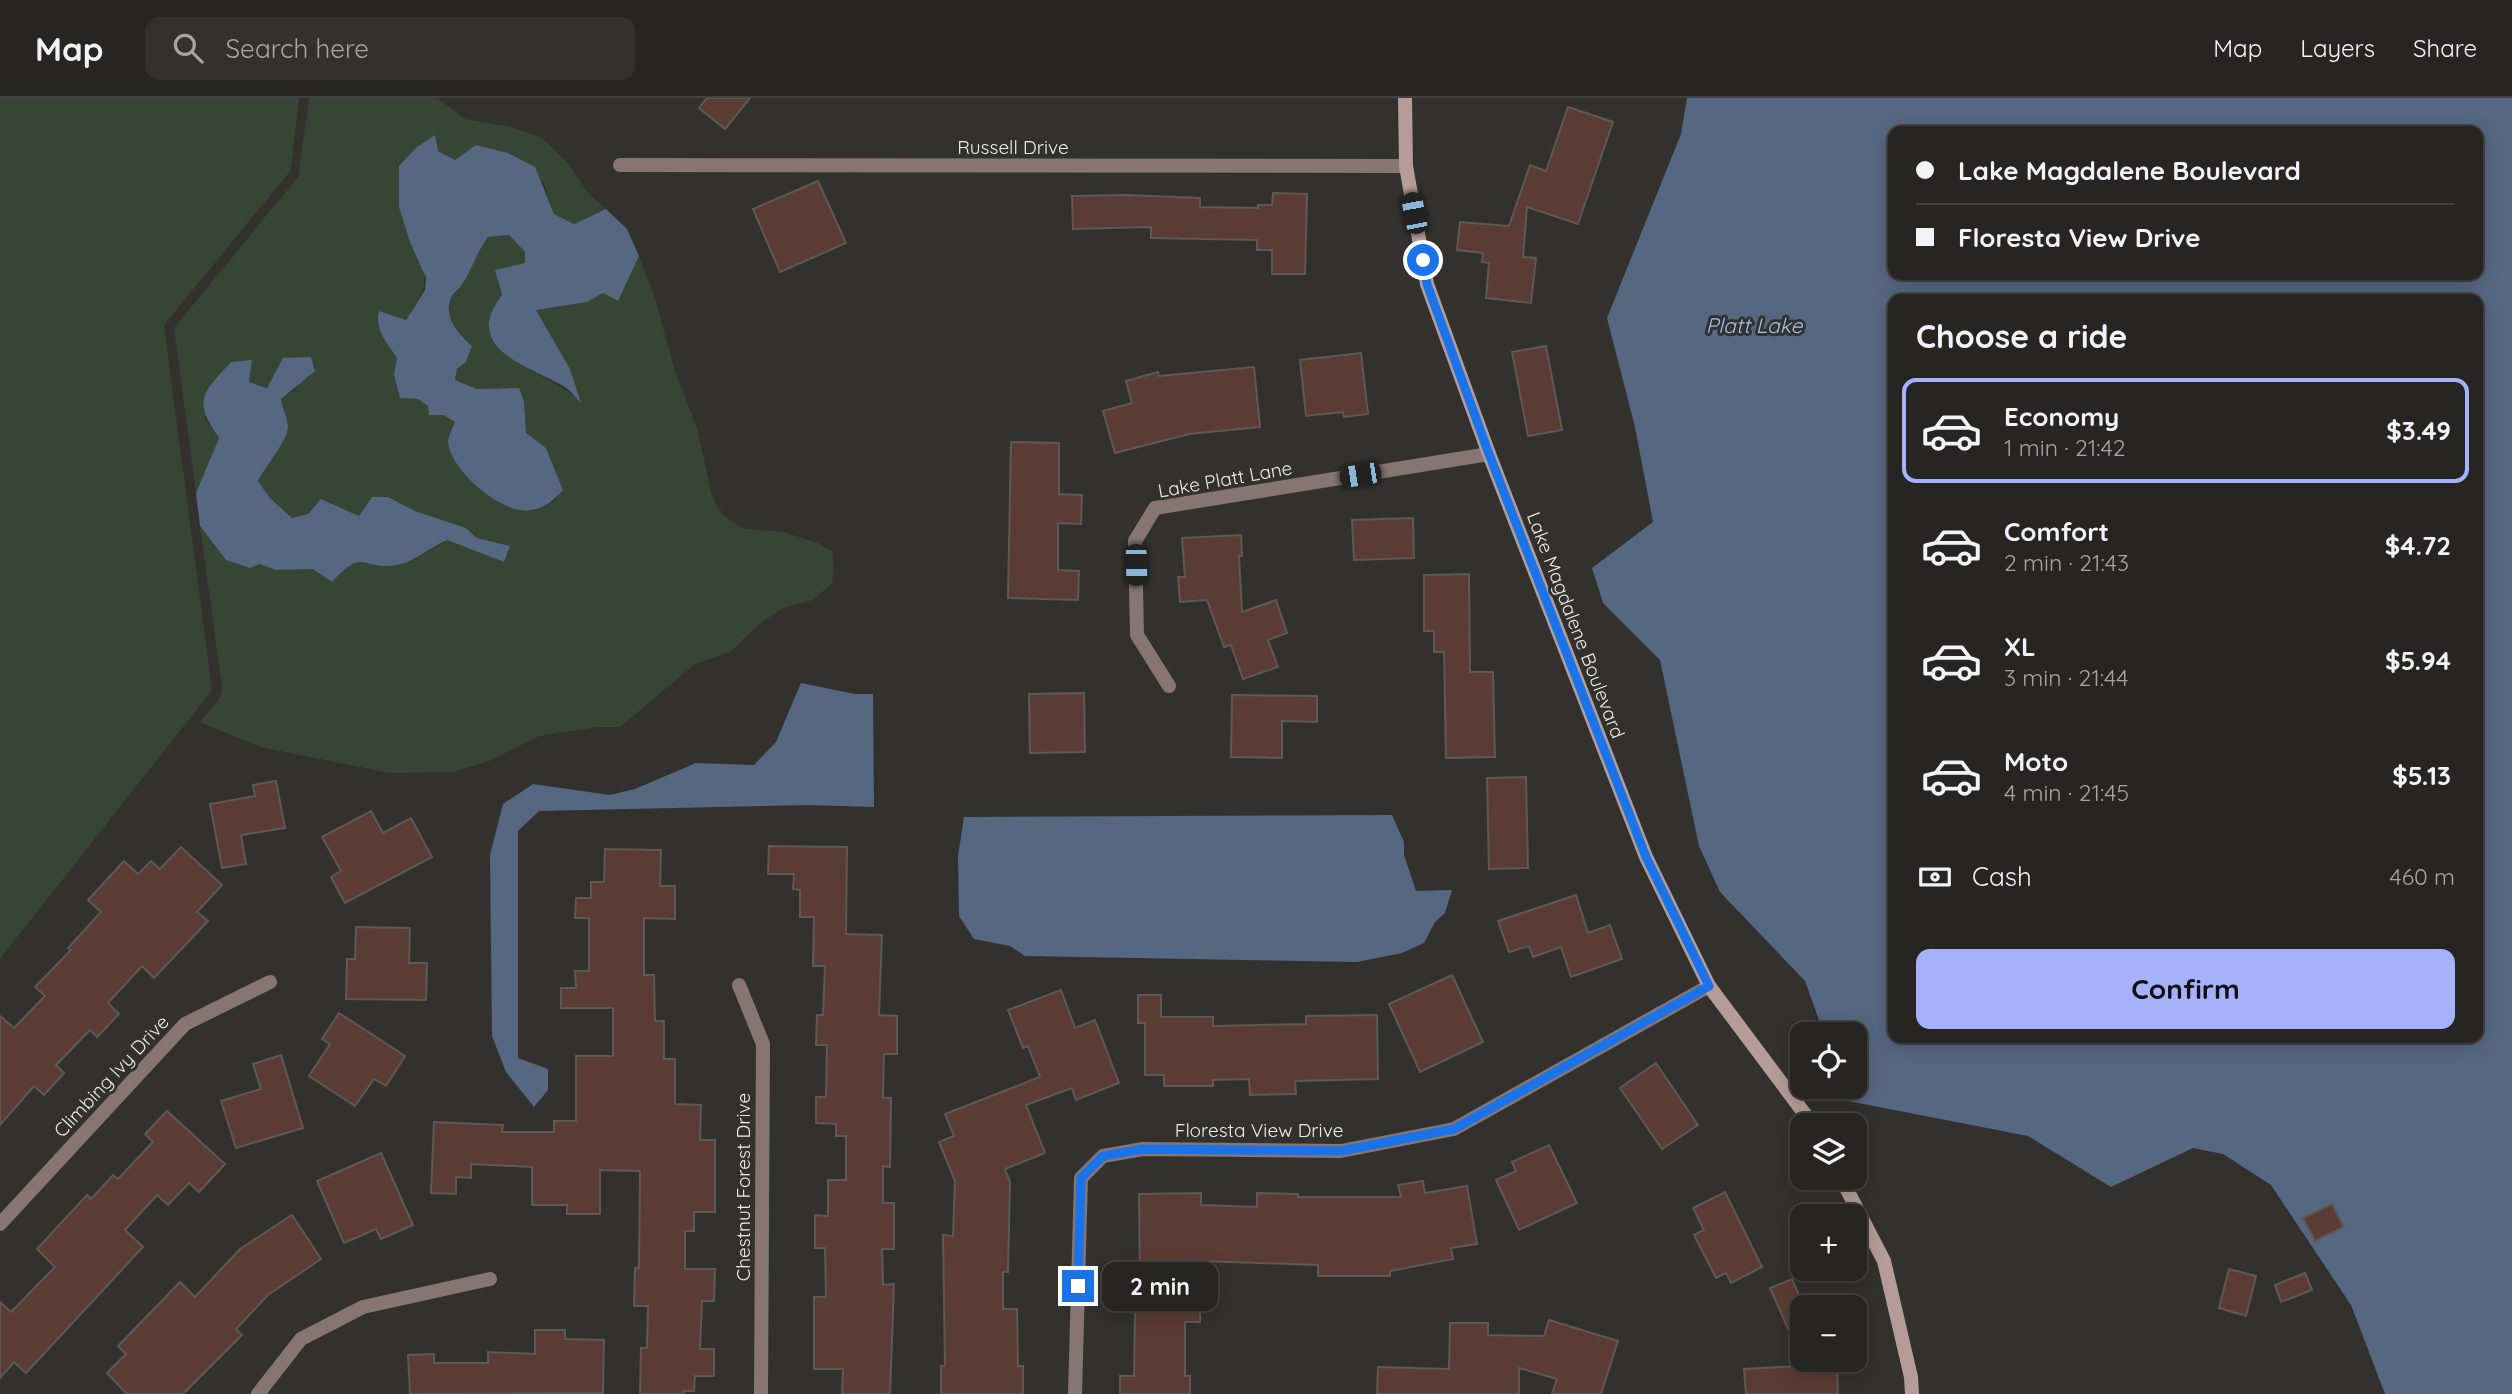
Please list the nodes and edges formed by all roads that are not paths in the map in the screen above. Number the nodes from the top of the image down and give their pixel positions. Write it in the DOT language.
graph roads {
  1 [pos="1405,98"];
  2 [pos="620,166"];
  3 [pos="1406,166"];
  4 [pos="1489,454"];
  5 [pos="1168,685"];
  6 [pos="270,982"];
  7 [pos="739,985"];
  8 [pos="1709,986"];
  9 [pos="1804,1113"];
  10 [pos="1847,1190"];
  11 [pos="0,1223"];
  12 [pos="490,1279"];
  13 [pos="258,1394"];
  14 [pos="761,1394"];
  15 [pos="1075,1394"];
  16 [pos="1912,1394"];
  1 -- 3 [label="street, Lake Magdalene Boulevard"];
  2 -- 3 [label="street, Russell Drive"];
  3 -- 4 [label="street, Lake Magdalene Boulevard"];
  4 -- 5 [label="street, Lake Platt Lane"];
  4 -- 8 [label="street, Lake Magdalene Boulevard"];
  6 -- 11 [label="street, Climbing Ivy Drive"];
  7 -- 14 [label="street, Chestnut Forest Drive"];
  8 -- 9 [label="street, Lake Magdalene Boulevard"];
  8 -- 15 [label="street, Floresta View Drive"];
  10 -- 16 [label="street"];
  12 -- 13 [label="street"];
}
